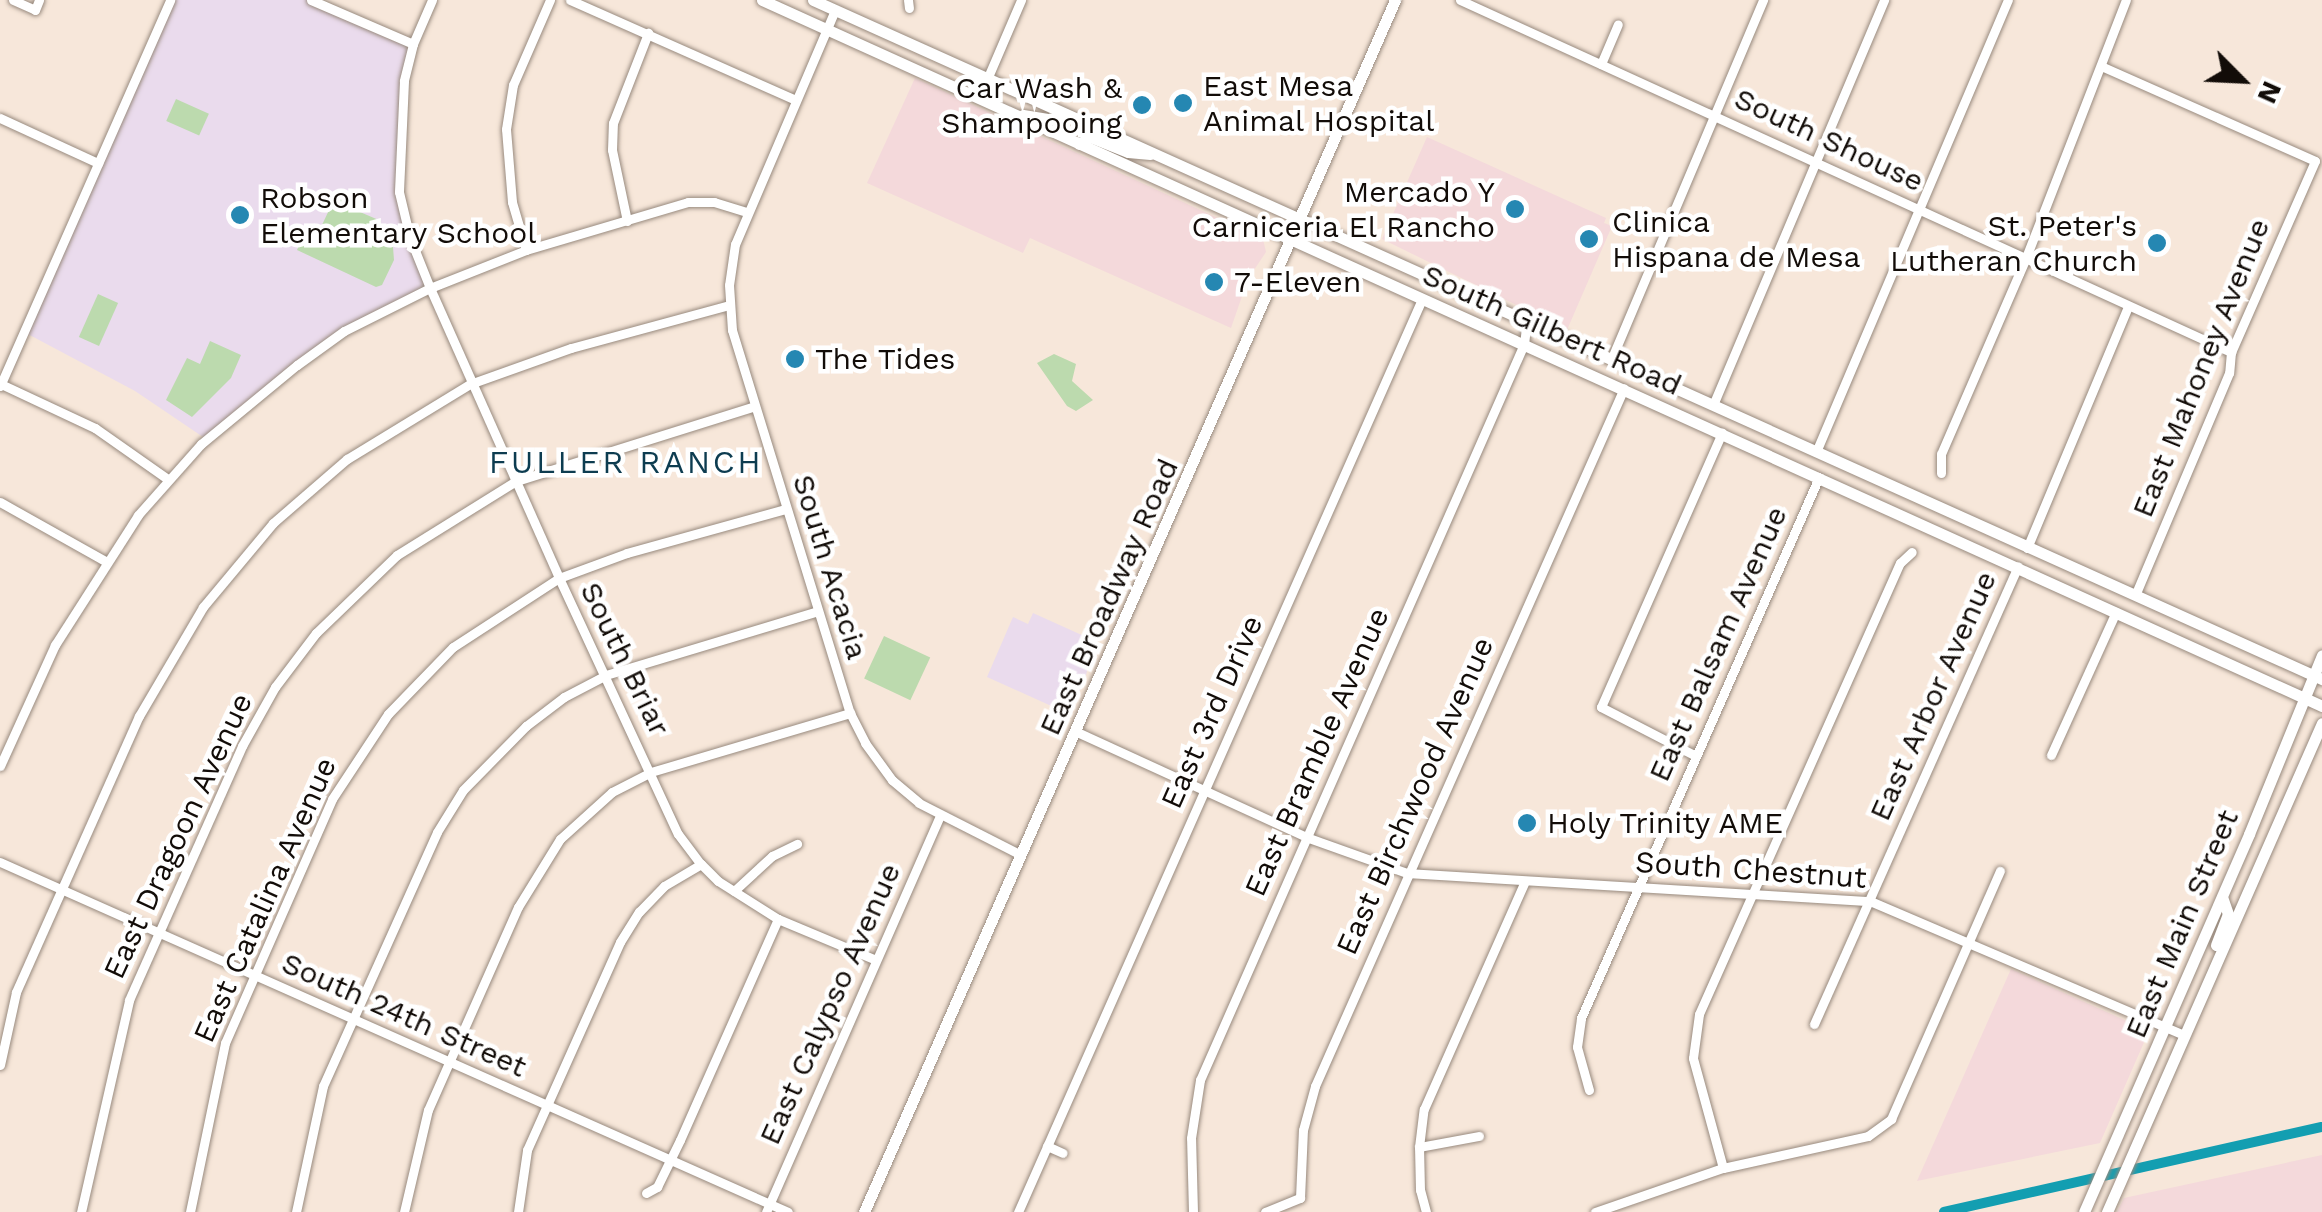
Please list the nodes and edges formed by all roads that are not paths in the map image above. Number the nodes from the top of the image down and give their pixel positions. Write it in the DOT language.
graph roads {
  1 [pos="12,0"];
  2 [pos="170,0"];
  3 [pos="311,0"];
  4 [pos="432,0"];
  5 [pos="550,0"];
  6 [pos="570,0"];
  7 [pos="762,0"];
  8 [pos="813,0"];
  9 [pos="1021,0"];
  10 [pos="1395,0"];
  11 [pos="1460,0"];
  12 [pos="1764,0"];
  13 [pos="1884,0"];
  14 [pos="2008,0"];
  15 [pos="2126,0"];
  16 [pos="781,4"];
  17 [pos="37,5"];
  18 [pos="835,10"];
  19 [pos="1618,24"];
  20 [pos="826,30"];
  21 [pos="648,33"];
  22 [pos="413,44"];
  23 [pos="1601,64"];
  24 [pos="2101,66"];
  25 [pos="987,79"];
  26 [pos="980,98"];
  27 [pos="796,100"];
  28 [pos="1014,114"];
  29 [pos="1063,114"];
  30 [pos="1715,115"];
  31 [pos="0,118"];
  32 [pos="1079,144"];
  33 [pos="1154,154"];
  34 [pos="1816,161"];
  35 [pos="98,164"];
  36 [pos="1918,209"];
  37 [pos="746,212"];
  38 [pos="1302,219"];
  39 [pos="627,221"];
  40 [pos="1293,241"];
  41 [pos="526,250"];
  42 [pos="2026,260"];
  43 [pos="430,288"];
  44 [pos="1422,299"];
  45 [pos="729,305"];
  46 [pos="2128,307"];
  47 [pos="1527,321"];
  48 [pos="1524,344"];
  49 [pos="2231,352"];
  50 [pos="1612,360"];
  51 [pos="470,384"];
  52 [pos="1,385"];
  53 [pos="1624,388"];
  54 [pos="1713,405"];
  55 [pos="755,406"];
  56 [pos="1722,433"];
  57 [pos="1816,452"];
  58 [pos="1941,473"];
  59 [pos="1819,477"];
  60 [pos="168,480"];
  61 [pos="516,480"];
  62 [pos="0,502"];
  63 [pos="786,509"];
  64 [pos="2027,548"];
  65 [pos="1912,552"];
  66 [pos="106,561"];
  67 [pos="2018,566"];
  68 [pos="558,578"];
  69 [pos="2134,595"];
  70 [pos="818,611"];
  71 [pos="2116,612"];
  72 [pos="2322,654"];
  73 [pos="606,675"];
  74 [pos="2318,677"];
  75 [pos="2304,698"];
  76 [pos="2322,706"];
  77 [pos="850,712"];
  78 [pos="2322,723"];
  79 [pos="1077,732"];
  80 [pos="2051,755"];
  81 [pos="1696,756"];
  82 [pos="0,766"];
  83 [pos="651,772"];
  84 [pos="1204,791"];
  85 [pos="940,816"];
  86 [pos="1306,838"];
  87 [pos="797,844"];
  88 [pos="1022,855"];
  89 [pos="0,862"];
  90 [pos="702,864"];
  91 [pos="2000,872"];
  92 [pos="1407,873"];
  93 [pos="1525,881"];
  94 [pos="1638,887"];
  95 [pos="62,891"];
  96 [pos="734,892"];
  97 [pos="1753,894"];
  98 [pos="2222,897"];
  99 [pos="1870,901"];
  100 [pos="778,918"];
  101 [pos="160,932"];
  102 [pos="1970,940"];
  103 [pos="876,960"];
  104 [pos="2212,974"];
  105 [pos="254,976"];
  106 [pos="352,1019"];
  107 [pos="1814,1024"];
  108 [pos="2166,1027"];
  109 [pos="2184,1034"];
  110 [pos="449,1062"];
  111 [pos="0,1065"];
  112 [pos="1589,1090"];
  113 [pos="544,1106"];
  114 [pos="1479,1136"];
  115 [pos="1047,1146"];
  116 [pos="1419,1147"];
  117 [pos="1063,1153"];
  118 [pos="671,1160"];
  119 [pos="1723,1168"];
  120 [pos="646,1194"];
  121 [pos="768,1208"];
  122 [pos="80,1212"];
  123 [pos="190,1212"];
  124 [pos="296,1212"];
  125 [pos="404,1212"];
  126 [pos="518,1212"];
  127 [pos="788,1212"];
  128 [pos="864,1212"];
  129 [pos="1018,1212"];
  130 [pos="1192,1212"];
  131 [pos="1265,1212"];
  132 [pos="1426,1212"];
  133 [pos="1595,1212"];
  134 [pos="2084,1212"];
  135 [pos="2106,1212"];
  1 -- 17 [label="street"];
  2 -- 35 [label="street"];
  3 -- 22 [label="street"];
  4 -- 22 [label="street, South Briar"];
  5 -- 41 [label="street"];
  6 -- 21 [label="street"];
  7 -- 16 [label="main road, South Gilbert Road"];
  8 -- 18 [label="main road, South Gilbert Road"];
  9 -- 25 [label="street"];
  10 -- 38 [label="main road, East Broadway Road"];
  11 -- 23 [label="street, South Shouse"];
  12 -- 30 [label="street"];
  13 -- 34 [label="street"];
  14 -- 36 [label="street"];
  15 -- 24 [label="street"];
  16 -- 20 [label="main road, South Gilbert Road"];
  18 -- 20 [label="street, South Acacia"];
  18 -- 25 [label="main road, South Gilbert Road"];
  19 -- 23 [label="street"];
  20 -- 26 [label="main road, South Gilbert Road"];
  20 -- 27 [label="street, South Acacia"];
  21 -- 27 [label="street"];
  21 -- 39 [label="street"];
  22 -- 43 [label="street, South Briar"];
  23 -- 30 [label="street, South Shouse"];
  24 -- 42 [label="street"];
  24 -- 49 [label="street, East Mahoney Avenue"];
  25 -- 26 [label="street"];
  25 -- 29 [label="main road, South Gilbert Road"];
  26 -- 28 [label="main road, South Gilbert Road"];
  27 -- 37 [label="street, South Acacia"];
  28 -- 29 [label="main road"];
  28 -- 32 [label="main road, South Gilbert Road"];
  29 -- 33 [label="main road, South Gilbert Road"];
  30 -- 34 [label="street, South Shouse"];
  30 -- 50 [label="street"];
  31 -- 35 [label="street"];
  32 -- 33 [label="main road"];
  32 -- 40 [label="main road, South Gilbert Road"];
  33 -- 38 [label="main road, South Gilbert Road"];
  34 -- 36 [label="street, South Shouse"];
  34 -- 54 [label="street"];
  35 -- 52 [label="street"];
  36 -- 42 [label="street, South Shouse"];
  36 -- 57 [label="street"];
  37 -- 39 [label="street"];
  37 -- 45 [label="street, South Acacia"];
  38 -- 40 [label="main road, East Broadway Road"];
  38 -- 47 [label="main road, South Gilbert Road"];
  39 -- 41 [label="street"];
  40 -- 44 [label="main road, South Gilbert Road"];
  40 -- 79 [label="main road, East Broadway Road"];
  41 -- 43 [label="street"];
  42 -- 46 [label="street, South Shouse"];
  42 -- 58 [label="street"];
  43 -- 51 [label="street, South Briar"];
  43 -- 60 [label="street"];
  44 -- 48 [label="main road, South Gilbert Road"];
  44 -- 84 [label="street, East 3rd Drive"];
  45 -- 51 [label="street"];
  45 -- 55 [label="street, South Acacia"];
  46 -- 49 [label="street, South Shouse"];
  46 -- 64 [label="street"];
  47 -- 48 [label="street, East Bramble Avenue"];
  47 -- 50 [label="main road, South Gilbert Road"];
  48 -- 53 [label="main road, South Gilbert Road"];
  48 -- 86 [label="street, East Bramble Avenue"];
  49 -- 69 [label="street, East Mahoney Avenue"];
  50 -- 54 [label="main road, South Gilbert Road"];
  51 -- 61 [label="street, South Briar"];
  51 -- 95 [label="street"];
  52 -- 60 [label="street"];
  53 -- 56 [label="main road, South Gilbert Road"];
  53 -- 92 [label="street, East Birchwood Avenue"];
  54 -- 57 [label="main road, South Gilbert Road"];
  55 -- 61 [label="street, East Dragoon Avenue"];
  55 -- 63 [label="street, South Acacia"];
  56 -- 59 [label="main road, South Gilbert Road"];
  56 -- 81 [label="street"];
  57 -- 64 [label="main road, South Gilbert Road"];
  59 -- 67 [label="main road, South Gilbert Road"];
  59 -- 81 [label="street, East Balsam Avenue"];
  60 -- 66 [label="street"];
  61 -- 68 [label="street, South Briar"];
  61 -- 101 [label="street, East Dragoon Avenue"];
  62 -- 66 [label="street"];
  63 -- 68 [label="street, East Catalina Avenue"];
  63 -- 70 [label="street, South Acacia"];
  64 -- 69 [label="main road, South Gilbert Road"];
  65 -- 97 [label="street"];
  66 -- 82 [label="street"];
  67 -- 71 [label="main road, South Gilbert Road"];
  67 -- 99 [label="street, East Arbor Avenue"];
  68 -- 73 [label="street, South Briar"];
  68 -- 105 [label="street, East Catalina Avenue"];
  69 -- 74 [label="main road, South Gilbert Road"];
  70 -- 73 [label="street"];
  70 -- 77 [label="street, South Acacia"];
  71 -- 75 [label="main road, South Gilbert Road"];
  71 -- 80 [label="street"];
  72 -- 74 [label="main road, East Main Street"];
  73 -- 83 [label="street, South Briar"];
  73 -- 106 [label="street"];
  74 -- 75 [label="main road, East Main Street"];
  75 -- 76 [label="main road, South Gilbert Road"];
  75 -- 98 [label="main road, East Main Street"];
  77 -- 83 [label="street"];
  77 -- 85 [label="street, South Acacia"];
  78 -- 104 [label="main road, East Main Street"];
  79 -- 84 [label="street, South Chestnut"];
  79 -- 88 [label="main road, East Broadway Road"];
  81 -- 94 [label="street, East Balsam Avenue"];
  83 -- 90 [label="street, South Briar"];
  83 -- 110 [label="street"];
  84 -- 86 [label="street, South Chestnut"];
  84 -- 115 [label="street, East 3rd Drive"];
  85 -- 88 [label="street, South Acacia"];
  85 -- 103 [label="street, East Calypso Avenue"];
  86 -- 92 [label="street, South Chestnut"];
  86 -- 130 [label="street, East Bramble Avenue"];
  87 -- 96 [label="street"];
  88 -- 128 [label="main road, East Broadway Road"];
  89 -- 95 [label="street, South 24th Street"];
  90 -- 96 [label="street, South Briar"];
  90 -- 113 [label="street"];
  91 -- 102 [label="street"];
  92 -- 93 [label="street, South Chestnut"];
  92 -- 131 [label="street, East Birchwood Avenue"];
  93 -- 94 [label="street, South Chestnut"];
  93 -- 116 [label="street"];
  94 -- 97 [label="street, South Chestnut"];
  94 -- 112 [label="street, East Balsam Avenue"];
  95 -- 101 [label="street, South 24th Street"];
  95 -- 111 [label="street"];
  96 -- 100 [label="street, South Briar"];
  97 -- 99 [label="street, South Chestnut"];
  97 -- 119 [label="street"];
  98 -- 104 [label="main road"];
  98 -- 108 [label="main road, East Main Street"];
  99 -- 102 [label="street, South Chestnut"];
  99 -- 107 [label="street, East Arbor Avenue"];
  100 -- 103 [label="street, South Briar"];
  100 -- 118 [label="street"];
  101 -- 105 [label="street, South 24th Street"];
  101 -- 122 [label="street, East Dragoon Avenue"];
  102 -- 108 [label="street, South Chestnut"];
  102 -- 119 [label="street"];
  103 -- 121 [label="street, East Calypso Avenue"];
  104 -- 109 [label="main road, East Main Street"];
  105 -- 106 [label="street, South 24th Street"];
  105 -- 123 [label="street, East Catalina Avenue"];
  106 -- 110 [label="street, South 24th Street"];
  106 -- 124 [label="street"];
  108 -- 109 [label="street, South Chestnut"];
  108 -- 134 [label="main road, East Main Street"];
  109 -- 135 [label="main road, East Main Street"];
  110 -- 113 [label="street, South 24th Street"];
  110 -- 125 [label="street"];
  113 -- 118 [label="street, South 24th Street"];
  113 -- 126 [label="street"];
  114 -- 116 [label="street"];
  115 -- 117 [label="street"];
  115 -- 129 [label="street, East 3rd Drive"];
  116 -- 132 [label="street"];
  118 -- 120 [label="street"];
  118 -- 121 [label="street, South 24th Street"];
  119 -- 133 [label="street"];
  121 -- 127 [label="street, South 24th Street"];
}
